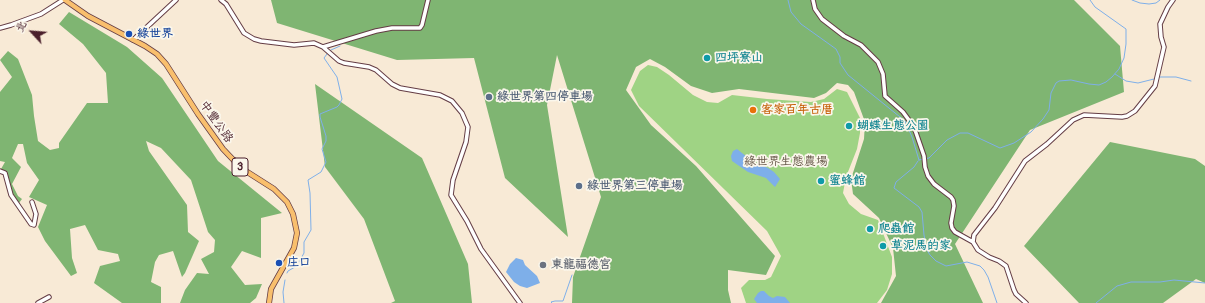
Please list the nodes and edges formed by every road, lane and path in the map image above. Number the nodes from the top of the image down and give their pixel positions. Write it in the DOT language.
graph roads {
  1 [pos="64,0"];
  2 [pos="176,0"];
  3 [pos="221,0"];
  4 [pos="428,0"];
  5 [pos="813,0"];
  6 [pos="1173,0"];
  7 [pos="0,28"];
  8 [pos="133,40"];
  9 [pos="323,47"];
  10 [pos="0,171"];
  11 [pos="32,202"];
  12 [pos="973,242"];
  13 [pos="49,297"];
  14 [pos="38,303"];
  15 [pos="268,303"];
  16 [pos="520,303"];
  17 [pos="1026,303"];
  1 -- 7 [label="street"];
  1 -- 8 [label="main road, 中豐公路 / 3"];
  2 -- 8 [label="street"];
  3 -- 9 [label="street"];
  4 -- 9 [label="street"];
  5 -- 12 [label="street"];
  6 -- 12 [label="street"];
  8 -- 15 [label="main road, 中豐公路 / 3"];
  9 -- 16 [label="street"];
  10 -- 11 [label="street"];
  12 -- 17 [label="street"];
  13 -- 14 [label="street"];
}
